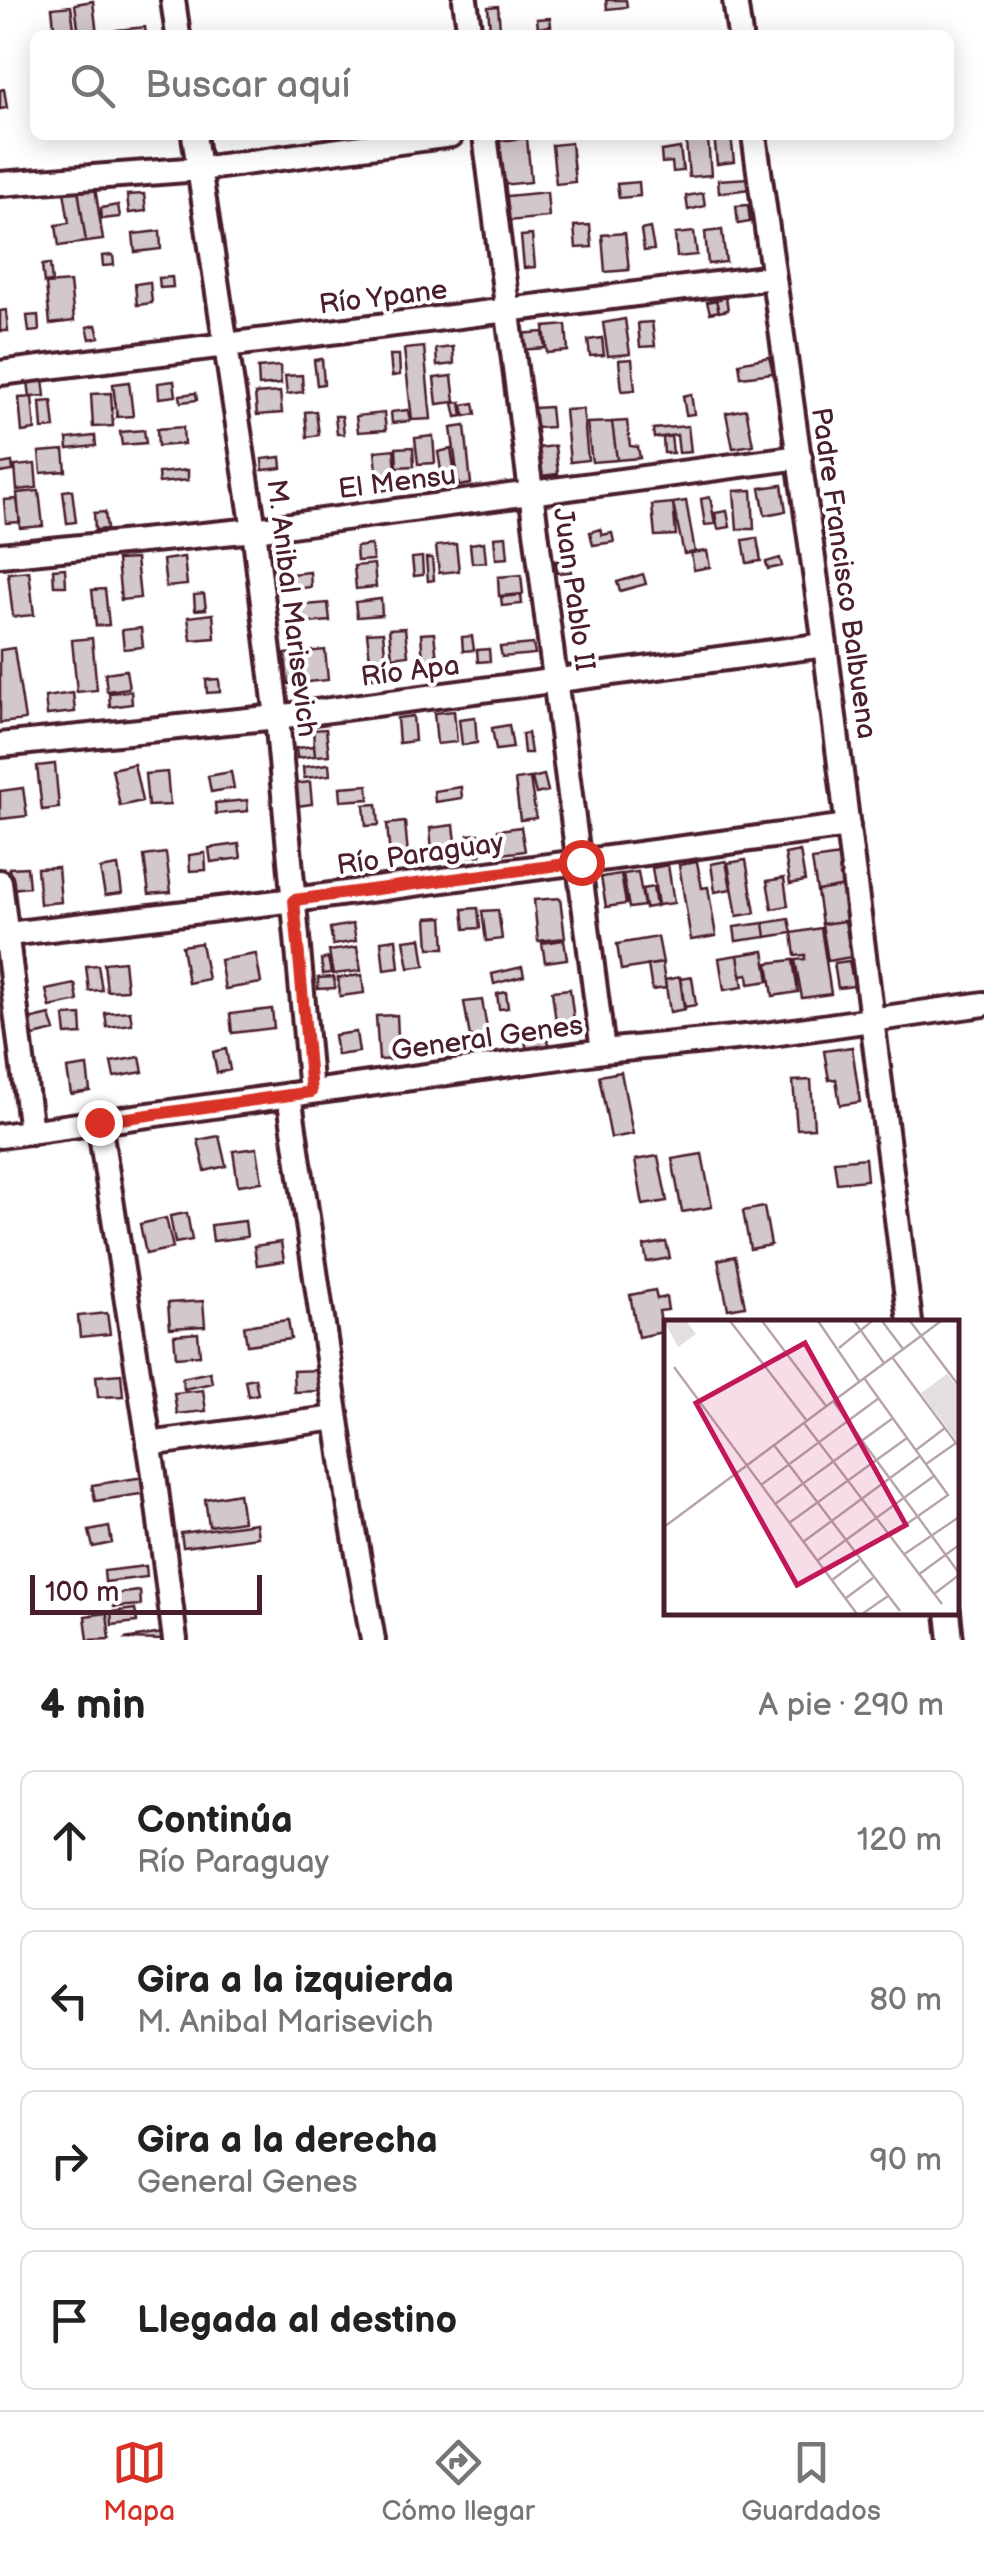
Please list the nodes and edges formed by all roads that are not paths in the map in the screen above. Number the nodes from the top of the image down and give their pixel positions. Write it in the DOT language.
graph roads {
  1 [pos="173,0"];
  2 [pos="465,0"];
  3 [pos="735,0"];
  4 [pos="177,30"];
  5 [pos="469,30"];
  6 [pos="739,30"];
  7 [pos="195,140"];
  8 [pos="415,140"];
  9 [pos="486,140"];
  10 [pos="755,140"];
  11 [pos="200,169"];
  12 [pos="0,184"];
  13 [pos="774,277"];
  14 [pos="509,310"];
  15 [pos="227,346"];
  16 [pos="0,373"];
  17 [pos="800,457"];
  18 [pos="532,494"];
  19 [pos="254,530"];
  20 [pos="0,555"];
  21 [pos="826,645"];
  22 [pos="558,682"];
  23 [pos="278,717"];
  24 [pos="0,745"];
  25 [pos="848,826"];
  26 [pos="581,862"];
  27 [pos="0,882"];
  28 [pos="294,900"];
  29 [pos="3,934"];
  30 [pos="984,1004"];
  31 [pos="871,1020"];
  32 [pos="603,1051"];
  33 [pos="300,1093"];
  34 [pos="99,1122"];
  35 [pos="31,1132"];
  36 [pos="0,1136"];
  37 [pos="910,1320"];
  38 [pos="336,1418"];
  39 [pos="149,1444"];
  40 [pos="948,1615"];
  41 [pos="175,1640"];
  42 [pos="373,1640"];
  43 [pos="952,1640"];
  1 -- 4 [label="street"];
  2 -- 5 [label="street"];
  3 -- 6 [label="street"];
  7 -- 11 [label="street, M. Anibal Marisevich"];
  8 -- 11 [label="street"];
  9 -- 14 [label="street, Juan Pablo II"];
  10 -- 13 [label="street, Padre Francisco Balbuena"];
  11 -- 12 [label="street"];
  11 -- 15 [label="street, M. Anibal Marisevich"];
  13 -- 14 [label="street, Río Ypane"];
  13 -- 17 [label="street, Padre Francisco Balbuena"];
  14 -- 15 [label="street, Río Ypane"];
  14 -- 18 [label="street, Juan Pablo II"];
  15 -- 16 [label="street, Río Ypane"];
  15 -- 19 [label="street, M. Anibal Marisevich"];
  17 -- 18 [label="street, El Mensu"];
  17 -- 21 [label="street, Padre Francisco Balbuena"];
  18 -- 19 [label="street, El Mensu"];
  18 -- 22 [label="street, Juan Pablo II"];
  19 -- 20 [label="street, El Mensu"];
  19 -- 23 [label="street, M. Anibal Marisevich"];
  21 -- 22 [label="street, Río Apa"];
  21 -- 25 [label="street, Padre Francisco Balbuena"];
  22 -- 23 [label="street, Río Apa"];
  22 -- 26 [label="street, Juan Pablo II"];
  23 -- 24 [label="street, Río Apa"];
  23 -- 28 [label="street, M. Anibal Marisevich"];
  25 -- 26 [label="street, Río Paraguay"];
  25 -- 31 [label="street, Padre Francisco Balbuena"];
  26 -- 28 [label="street, Río Paraguay"];
  26 -- 32 [label="street, Juan Pablo II"];
  27 -- 29 [label="street"];
  28 -- 29 [label="street, Río Paraguay"];
  28 -- 33 [label="street, M. Anibal Marisevich"];
  29 -- 35 [label="street"];
  30 -- 31 [label="street, General Genes"];
  31 -- 32 [label="street, General Genes"];
  31 -- 37 [label="street, Padre Francisco Balbuena"];
  32 -- 33 [label="street, General Genes"];
  33 -- 34 [label="street, General Genes"];
  33 -- 38 [label="street, M. Anibal Marisevich"];
  34 -- 35 [label="street, General Genes"];
  34 -- 39 [label="street"];
  35 -- 36 [label="street, General Genes"];
  38 -- 39 [label="street"];
  38 -- 42 [label="street, M. Anibal Marisevich"];
  39 -- 41 [label="street"];
  40 -- 43 [label="street"];
}
